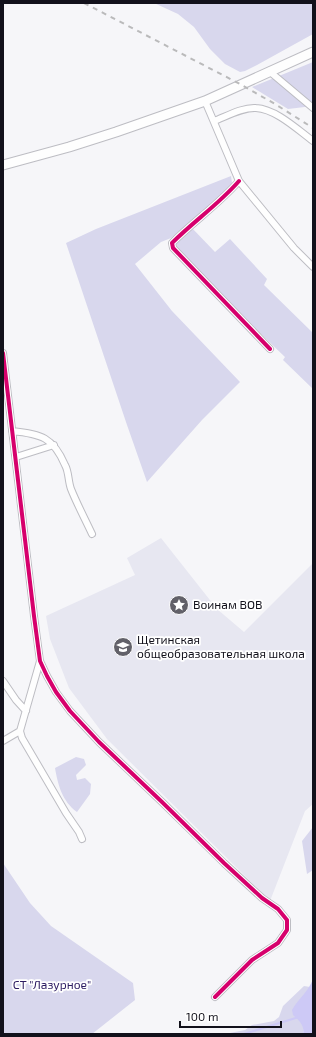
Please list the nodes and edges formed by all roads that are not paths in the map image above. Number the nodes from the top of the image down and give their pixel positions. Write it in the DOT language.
graph roads {
  1 [pos="313,52"];
  2 [pos="269,71"];
  3 [pos="205,101"];
  4 [pos="313,108"];
  5 [pos="214,121"];
  6 [pos="313,141"];
  7 [pos="3,166"];
  8 [pos="239,181"];
  9 [pos="313,267"];
  10 [pos="270,349"];
  11 [pos="3,353"];
  12 [pos="6,401"];
  13 [pos="12,431"];
  14 [pos="54,445"];
  15 [pos="16,457"];
  16 [pos="92,534"];
  17 [pos="40,661"];
  18 [pos="3,681"];
  19 [pos="26,711"];
  20 [pos="20,731"];
  21 [pos="3,741"];
  22 [pos="82,839"];
  23 [pos="215,997"];
  1 -- 2 [label="main road"];
  2 -- 3 [label="main road"];
  2 -- 4 [label="street"];
  3 -- 5 [label="street"];
  3 -- 7 [label="main road"];
  5 -- 6 [label="street"];
  5 -- 8 [label="street"];
  8 -- 9 [label="street"];
  8 -- 10 [label="street"];
  11 -- 12 [label="street"];
  12 -- 13 [label="street"];
  13 -- 14 [label="street"];
  13 -- 15 [label="street"];
  14 -- 15 [label="street"];
  14 -- 16 [label="street"];
  15 -- 17 [label="street"];
  17 -- 19 [label="street"];
  17 -- 23 [label="street"];
  18 -- 19 [label="street"];
  19 -- 20 [label="street"];
  20 -- 21 [label="street"];
  20 -- 22 [label="street"];
}
